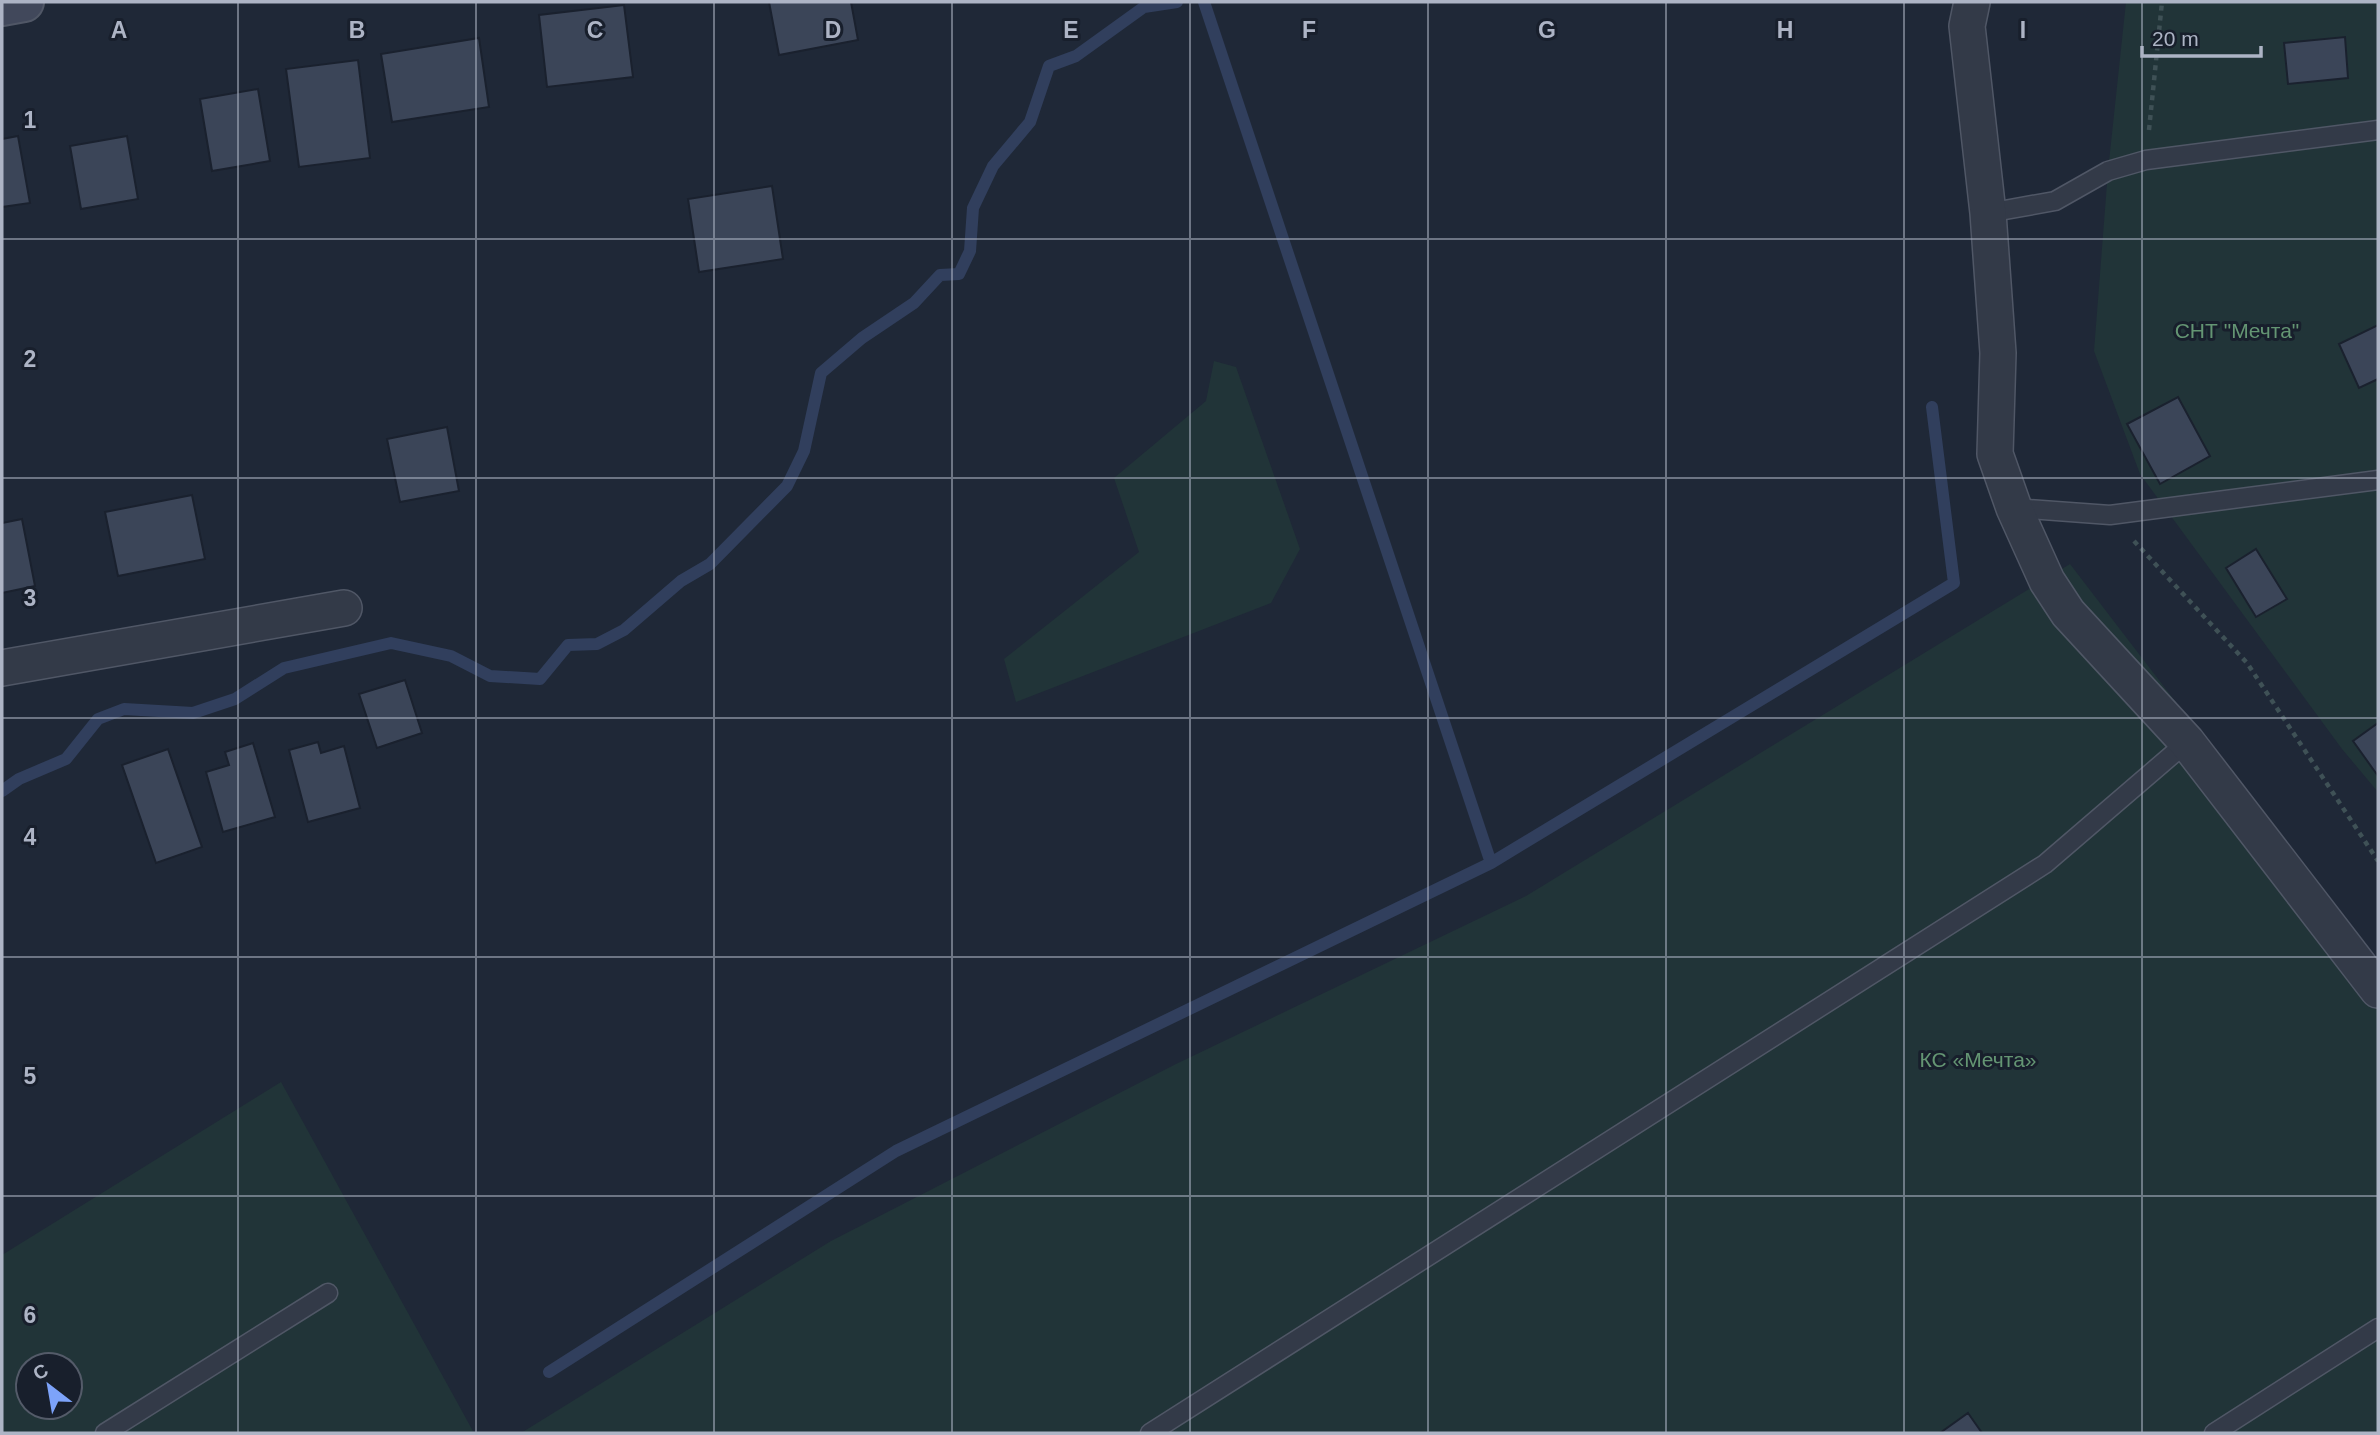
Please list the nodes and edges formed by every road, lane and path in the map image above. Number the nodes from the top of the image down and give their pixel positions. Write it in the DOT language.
graph roads {
  1 [pos="24,2"];
  2 [pos="1972,2"];
  3 [pos="2162,2"];
  4 [pos="2,6"];
  5 [pos="2378,130"];
  6 [pos="2146,160"];
  7 [pos="1989,213"];
  8 [pos="2378,480"];
  9 [pos="2014,508"];
  10 [pos="2110,515"];
  11 [pos="344,608"];
  12 [pos="2,668"];
  13 [pos="2187,742"];
  14 [pos="2378,861"];
  15 [pos="2378,990"];
  16 [pos="328,1293"];
  17 [pos="2378,1328"];
  18 [pos="105,1433"];
  19 [pos="1150,1433"];
  20 [pos="2214,1433"];
  1 -- 4 [label="main road"];
  2 -- 7 [label="street"];
  3 -- 6 [label="path"];
  5 -- 6 [label="lane"];
  6 -- 7 [label="lane"];
  7 -- 9 [label="street"];
  8 -- 10 [label="lane"];
  9 -- 10 [label="lane"];
  9 -- 13 [label="street"];
  10 -- 14 [label="path"];
  11 -- 12 [label="street"];
  13 -- 15 [label="street"];
  13 -- 19 [label="lane"];
  16 -- 18 [label="lane"];
  17 -- 20 [label="lane"];
}
